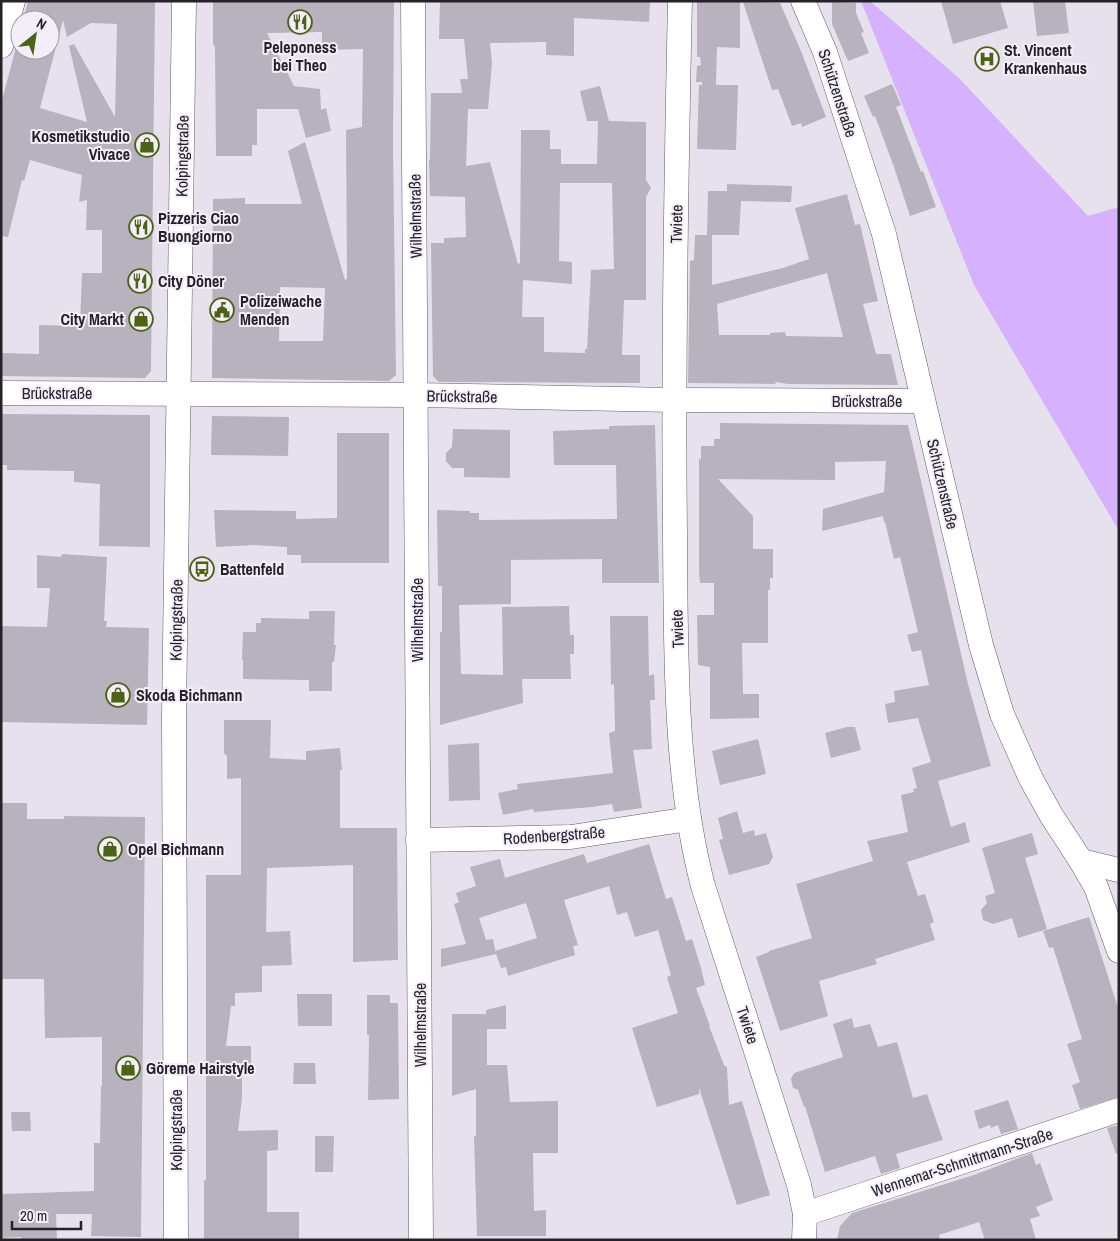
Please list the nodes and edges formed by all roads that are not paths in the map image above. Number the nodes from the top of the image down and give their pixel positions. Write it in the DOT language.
graph roads {
  1 [pos="13,1"];
  2 [pos="184,1"];
  3 [pos="413,1"];
  4 [pos="680,1"];
  5 [pos="803,1"];
  6 [pos="1,46"];
  7 [pos="1,392"];
  8 [pos="178,394"];
  9 [pos="416,395"];
  10 [pos="674,400"];
  11 [pos="923,401"];
  12 [pos="689,819"];
  13 [pos="418,840"];
  14 [pos="1081,861"];
  15 [pos="1119,870"];
  16 [pos="1119,951"];
  17 [pos="1119,1110"];
  18 [pos="805,1214"];
  19 [pos="176,1240"];
  20 [pos="421,1240"];
  21 [pos="804,1240"];
  1 -- 6 [label="street"];
  2 -- 8 [label="street, Kolpingstraße"];
  3 -- 9 [label="street, Wilhelmstraße"];
  4 -- 10 [label="street, Twiete"];
  5 -- 11 [label="street, Schützenstraße"];
  7 -- 8 [label="street, Brückstraße"];
  8 -- 9 [label="street, Brückstraße"];
  8 -- 19 [label="street, Kolpingstraße"];
  9 -- 10 [label="street, Brückstraße"];
  9 -- 13 [label="street, Wilhelmstraße"];
  10 -- 11 [label="street, Brückstraße"];
  10 -- 12 [label="street, Twiete"];
  11 -- 14 [label="street, Schützenstraße"];
  12 -- 13 [label="street, Rodenbergstraße"];
  12 -- 18 [label="street, Twiete"];
  13 -- 20 [label="street, Wilhelmstraße"];
  14 -- 15 [label="street"];
  14 -- 16 [label="street, Schützenstraße"];
  17 -- 18 [label="street, Wennemar-Schmittmann-Straße"];
  18 -- 21 [label="street, Twiete"];
}
